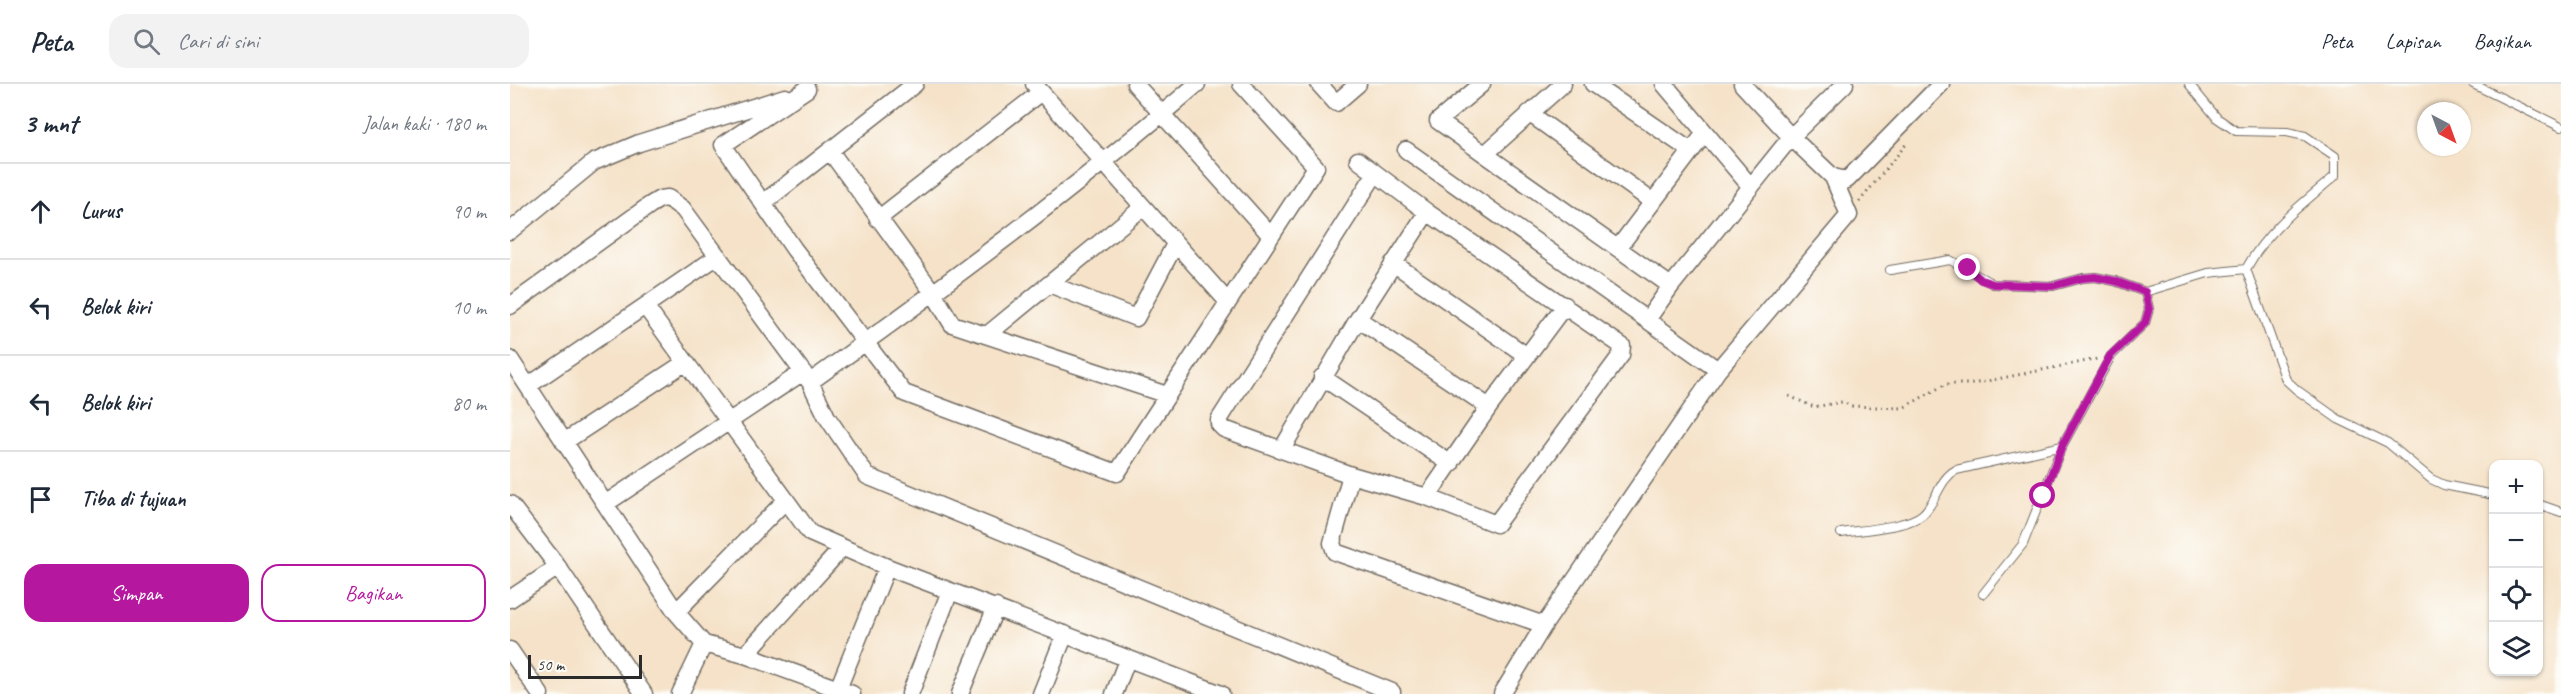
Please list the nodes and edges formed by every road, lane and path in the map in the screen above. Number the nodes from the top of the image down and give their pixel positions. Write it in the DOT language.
graph roads {
  1 [pos="915,84"];
  2 [pos="1135,84"];
  3 [pos="1197,84"];
  4 [pos="1241,84"];
  5 [pos="1319,84"];
  6 [pos="1358,84"];
  7 [pos="1482,84"];
  8 [pos="1563,84"];
  9 [pos="1593,84"];
  10 [pos="1664,84"];
  11 [pos="1742,84"];
  12 [pos="1941,84"];
  13 [pos="2189,84"];
  14 [pos="2473,84"];
  15 [pos="810,86"];
  16 [pos="1841,86"];
  17 [pos="1038,88"];
  18 [pos="1529,113"];
  19 [pos="1162,114"];
  20 [pos="2561,127"];
  21 [pos="1705,133"];
  22 [pos="1791,137"];
  23 [pos="1909,141"];
  24 [pos="1406,150"];
  25 [pos="830,151"];
  26 [pos="1691,151"];
  27 [pos="1485,154"];
  28 [pos="1358,159"];
  29 [pos="1103,165"];
  30 [pos="1376,174"];
  31 [pos="1833,177"];
  32 [pos="1751,187"];
  33 [pos="1653,201"];
  34 [pos="763,203"];
  35 [pos="1142,208"];
  36 [pos="1427,212"];
  37 [pos="1849,215"];
  38 [pos="878,219"];
  39 [pos="510,231"];
  40 [pos="1271,236"];
  41 [pos="1175,244"];
  42 [pos="1618,248"];
  43 [pos="718,256"];
  44 [pos="1393,263"];
  45 [pos="2246,269"];
  46 [pos="1890,270"];
  47 [pos="1048,284"];
  48 [pos="1671,286"];
  49 [pos="2145,292"];
  50 [pos="934,294"];
  51 [pos="1227,301"];
  52 [pos="1565,305"];
  53 [pos="510,306"];
  54 [pos="645,306"];
  55 [pos="1358,319"];
  56 [pos="1647,320"];
  57 [pos="987,335"];
  58 [pos="864,343"];
  59 [pos="1527,356"];
  60 [pos="2110,356"];
  61 [pos="510,359"];
  62 [pos="686,363"];
  63 [pos="1718,370"];
  64 [pos="807,377"];
  65 [pos="1322,377"];
  66 [pos="528,387"];
  67 [pos="1167,395"];
  68 [pos="1789,396"];
  69 [pos="1489,406"];
  70 [pos="731,421"];
  71 [pos="564,442"];
  72 [pos="2062,446"];
  73 [pos="1282,449"];
  74 [pos="1451,464"];
  75 [pos="1352,475"];
  76 [pos="2489,494"];
  77 [pos="1427,497"];
  78 [pos="786,500"];
  79 [pos="510,504"];
  80 [pos="605,504"];
  81 [pos="2543,506"];
  82 [pos="2561,512"];
  83 [pos="1841,534"];
  84 [pos="842,548"];
  85 [pos="558,567"];
  86 [pos="887,567"];
  87 [pos="950,591"];
  88 [pos="1983,594"];
  89 [pos="510,599"];
  90 [pos="996,607"];
  91 [pos="676,612"];
  92 [pos="1545,626"];
  93 [pos="1065,634"];
  94 [pos="704,644"];
  95 [pos="510,650"];
  96 [pos="746,655"];
  97 [pos="1127,660"];
  98 [pos="1201,691"];
  99 [pos="845,692"];
  100 [pos="1394,693"];
  101 [pos="540,694"];
  102 [pos="644,694"];
  103 [pos="680,694"];
  104 [pos="910,694"];
  105 [pos="960,694"];
  106 [pos="1041,694"];
  107 [pos="1114,694"];
  108 [pos="1221,694"];
  109 [pos="1502,694"];
  1 -- 25 [label="street"];
  2 -- 19 [label="street"];
  3 -- 19 [label="street"];
  4 -- 40 [label="street"];
  5 -- 6 [label="street"];
  7 -- 27 [label="street"];
  8 -- 18 [label="street"];
  9 -- 26 [label="street"];
  10 -- 21 [label="street"];
  11 -- 22 [label="street"];
  12 -- 31 [label="street"];
  13 -- 45 [label="lane"];
  14 -- 20 [label="lane"];
  15 -- 34 [label="street"];
  15 -- 39 [label="street"];
  16 -- 22 [label="street"];
  17 -- 29 [label="street"];
  17 -- 38 [label="street"];
  18 -- 27 [label="street"];
  18 -- 33 [label="street"];
  19 -- 29 [label="street"];
  19 -- 40 [label="street"];
  21 -- 26 [label="street"];
  21 -- 32 [label="street"];
  22 -- 31 [label="street"];
  22 -- 32 [label="street"];
  23 -- 37 [label="path"];
  24 -- 56 [label="street"];
  25 -- 34 [label="street"];
  25 -- 38 [label="street"];
  26 -- 33 [label="street"];
  27 -- 42 [label="street"];
  28 -- 30 [label="street"];
  29 -- 35 [label="street"];
  29 -- 50 [label="street"];
  30 -- 36 [label="street"];
  30 -- 73 [label="street"];
  31 -- 37 [label="street"];
  32 -- 48 [label="street"];
  33 -- 42 [label="street"];
  34 -- 58 [label="street"];
  35 -- 41 [label="street"];
  35 -- 47 [label="street"];
  36 -- 44 [label="street"];
  36 -- 52 [label="street"];
  37 -- 63 [label="street"];
  38 -- 50 [label="street"];
  40 -- 51 [label="street"];
  41 -- 47 [label="street"];
  41 -- 51 [label="street"];
  42 -- 48 [label="street"];
  43 -- 53 [label="street"];
  43 -- 54 [label="street"];
  43 -- 64 [label="street"];
  44 -- 55 [label="street"];
  44 -- 59 [label="street"];
  45 -- 49 [label="lane"];
  45 -- 76 [label="lane"];
  46 -- 49 [label="lane"];
  47 -- 57 [label="street"];
  48 -- 56 [label="street"];
  49 -- 60 [label="lane"];
  50 -- 57 [label="street"];
  50 -- 58 [label="street"];
  51 -- 67 [label="street"];
  52 -- 59 [label="street"];
  52 -- 77 [label="street"];
  54 -- 62 [label="street"];
  54 -- 66 [label="street"];
  55 -- 65 [label="street"];
  55 -- 69 [label="street"];
  56 -- 63 [label="street"];
  57 -- 67 [label="street"];
  58 -- 64 [label="street"];
  58 -- 67 [label="street"];
  59 -- 69 [label="street"];
  60 -- 68 [label="path"];
  60 -- 72 [label="lane"];
  61 -- 66 [label="street"];
  62 -- 70 [label="street"];
  62 -- 71 [label="street"];
  63 -- 92 [label="street"];
  64 -- 70 [label="street"];
  64 -- 100 [label="street"];
  65 -- 73 [label="street"];
  65 -- 74 [label="street"];
  66 -- 71 [label="street"];
  69 -- 74 [label="street"];
  70 -- 78 [label="street"];
  70 -- 80 [label="street"];
  71 -- 80 [label="street"];
  72 -- 83 [label="lane"];
  72 -- 88 [label="lane"];
  73 -- 75 [label="street"];
  74 -- 77 [label="street"];
  75 -- 77 [label="street"];
  75 -- 92 [label="street"];
  78 -- 84 [label="street"];
  78 -- 91 [label="street"];
  79 -- 85 [label="street"];
  80 -- 91 [label="street"];
  81 -- 82 [label="lane"];
  84 -- 86 [label="street"];
  84 -- 96 [label="street"];
  85 -- 89 [label="street"];
  85 -- 102 [label="street"];
  86 -- 87 [label="street"];
  86 -- 99 [label="street"];
  87 -- 90 [label="street"];
  87 -- 104 [label="street"];
  90 -- 93 [label="street"];
  90 -- 105 [label="street"];
  91 -- 94 [label="street"];
  92 -- 109 [label="street"];
  93 -- 97 [label="street"];
  93 -- 106 [label="street"];
  94 -- 96 [label="street"];
  94 -- 103 [label="street"];
  95 -- 101 [label="street"];
  96 -- 99 [label="street"];
  97 -- 98 [label="street"];
  97 -- 107 [label="street"];
  98 -- 108 [label="street"];
}
